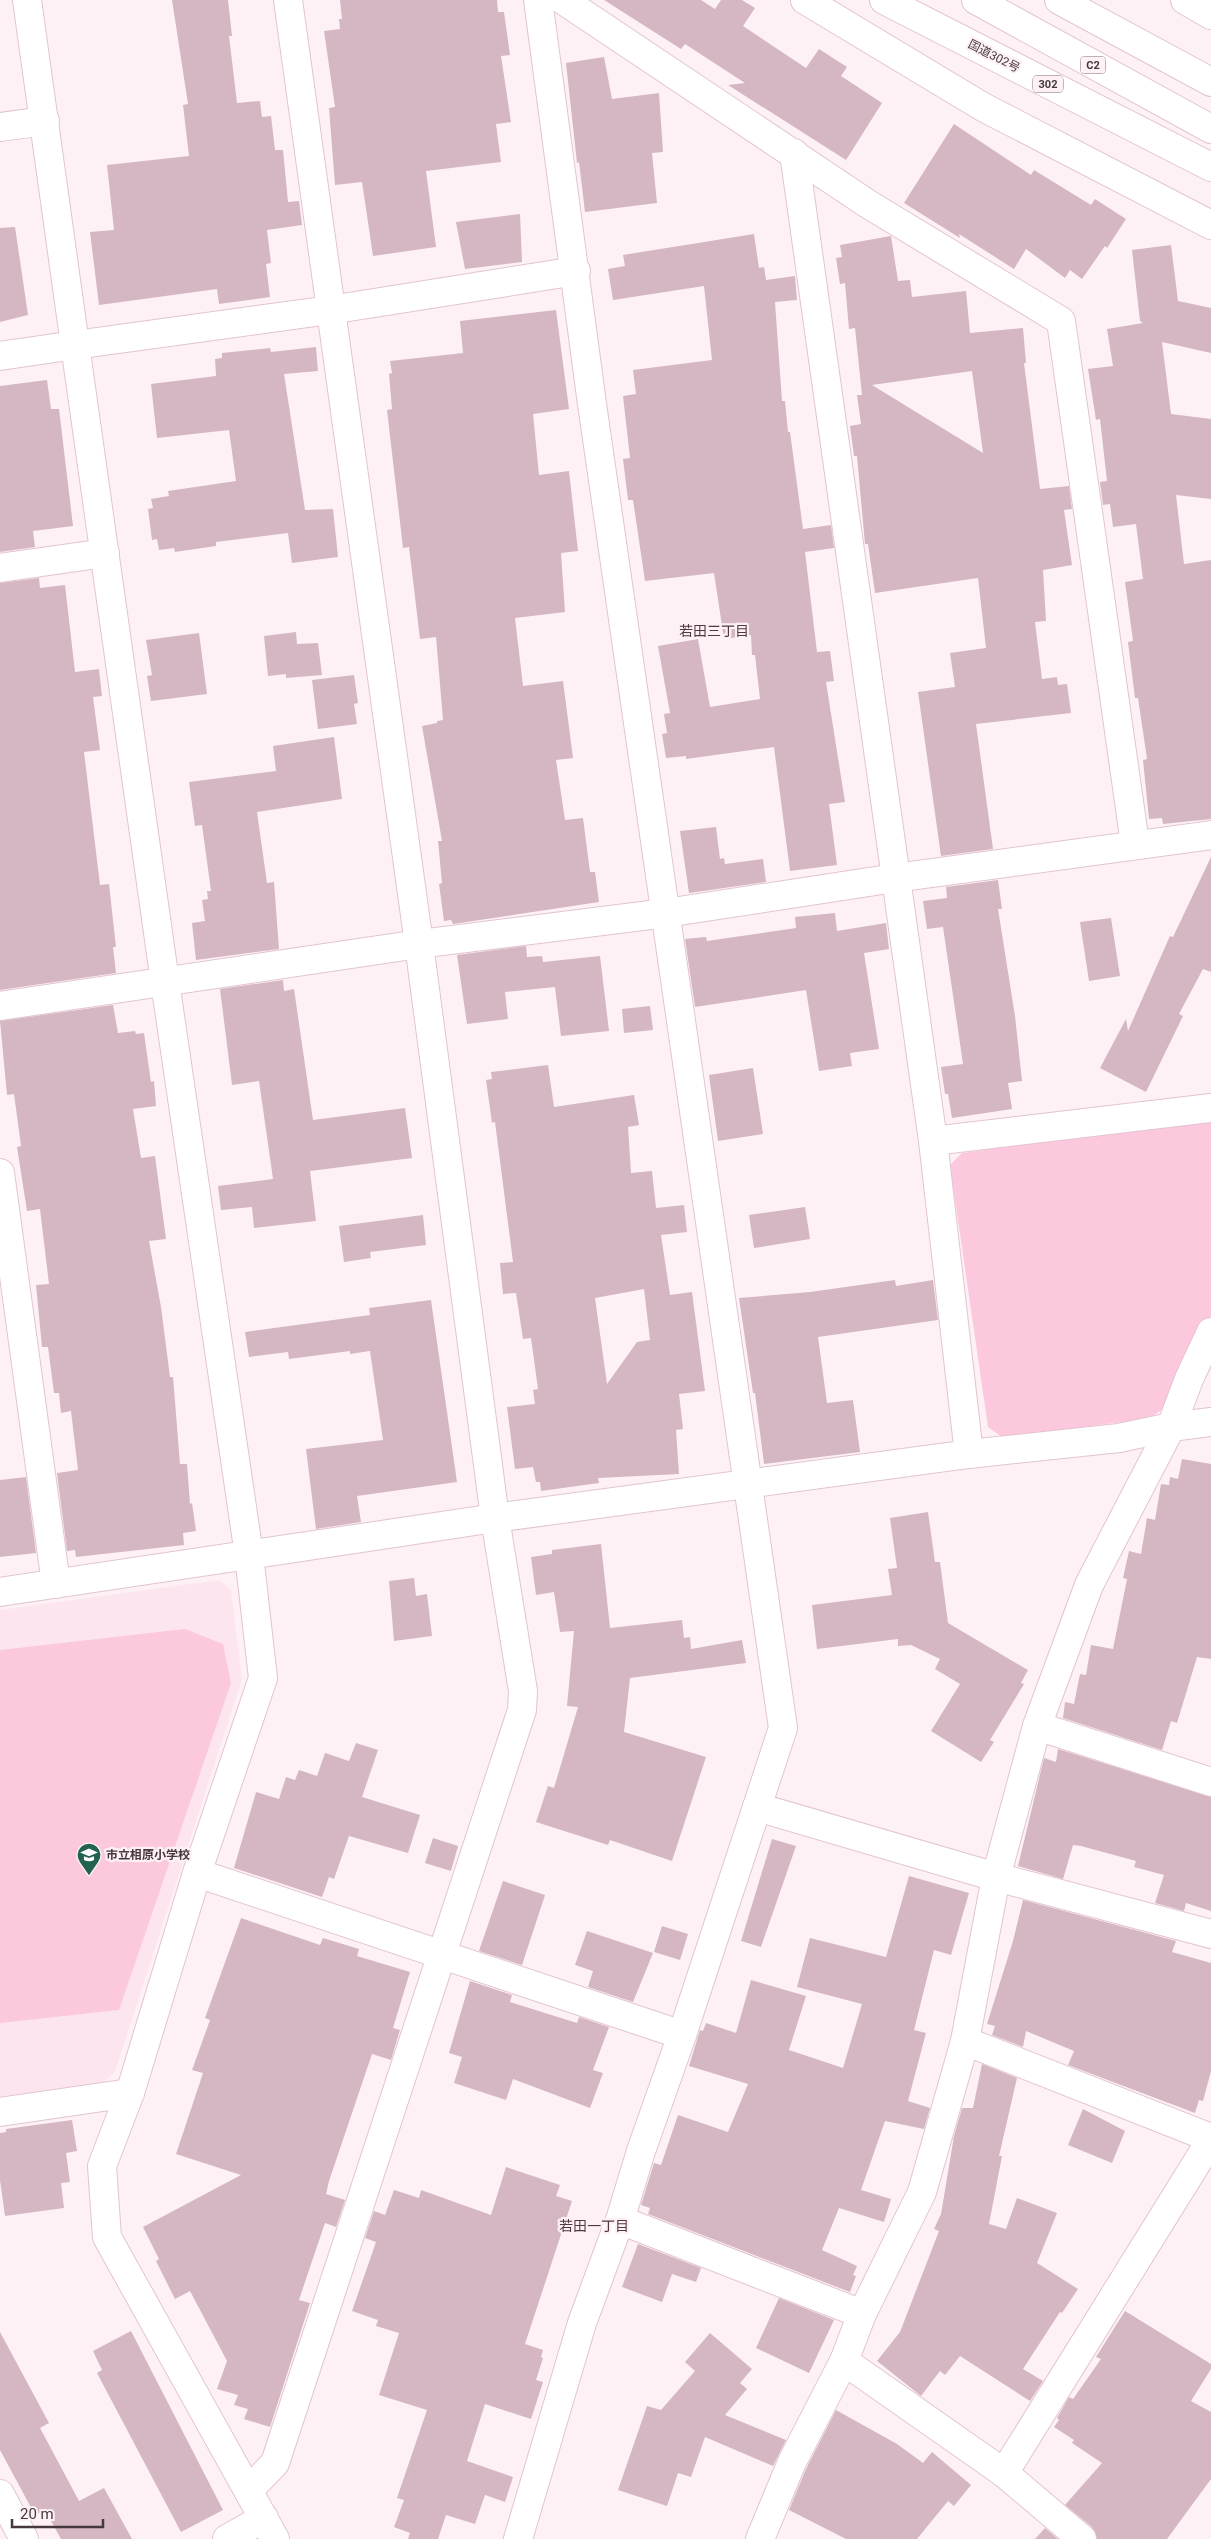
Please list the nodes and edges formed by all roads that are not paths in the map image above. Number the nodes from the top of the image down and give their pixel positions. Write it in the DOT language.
graph roads {
  1 [pos="27,0"];
  2 [pos="288,0"];
  3 [pos="538,0"];
  4 [pos="562,0"];
  5 [pos="805,0"];
  6 [pos="884,0"];
  7 [pos="976,0"];
  8 [pos="1059,0"];
  9 [pos="1185,0"];
  10 [pos="1211,15"];
  11 [pos="1211,82"];
  12 [pos="44,121"];
  13 [pos="0,127"];
  14 [pos="1211,129"];
  15 [pos="794,153"];
  16 [pos="1211,167"];
  17 [pos="1211,225"];
  18 [pos="576,271"];
  19 [pos="330,310"];
  20 [pos="75,346"];
  21 [pos="0,356"];
  22 [pos="105,553"];
  23 [pos="0,568"];
  24 [pos="1211,835"];
  25 [pos="1135,844"];
  26 [pos="895,878"];
  27 [pos="666,913"];
  28 [pos="419,944"];
  29 [pos="164,982"];
  30 [pos="0,1006"];
  31 [pos="1211,1108"];
  32 [pos="933,1141"];
  33 [pos="0,1173"];
  34 [pos="1211,1332"];
  35 [pos="1211,1422"];
  36 [pos="1171,1427"];
  37 [pos="969,1454"];
  38 [pos="746,1483"];
  39 [pos="495,1518"];
  40 [pos="249,1555"];
  41 [pos="56,1584"];
  42 [pos="0,1592"];
  43 [pos="1037,1726"];
  44 [pos="1211,1782"];
  45 [pos="757,1807"];
  46 [pos="197,1873"];
  47 [pos="996,1877"];
  48 [pos="1211,1934"];
  49 [pos="441,1954"];
  50 [pos="682,2035"];
  51 [pos="965,2041"];
  52 [pos="130,2093"];
  53 [pos="0,2112"];
  54 [pos="1211,2139"];
  55 [pos="620,2220"];
  56 [pos="862,2314"];
  57 [pos="844,2361"];
  58 [pos="1004,2473"];
  59 [pos="249,2490"];
  60 [pos="0,2494"];
  61 [pos="269,2528"];
  62 [pos="24,2539"];
  63 [pos="227,2539"];
  64 [pos="518,2539"];
  65 [pos="760,2539"];
  66 [pos="1082,2539"];
  1 -- 12 [label="main road"];
  2 -- 19 [label="main road"];
  3 -- 18 [label="main road"];
  4 -- 15 [label="main road"];
  5 -- 17 [label="main road"];
  6 -- 16 [label="main road, 国道302号 / 302"];
  7 -- 14 [label="main road, C2"];
  8 -- 11 [label="main road"];
  9 -- 10 [label="main road"];
  12 -- 13 [label="main road"];
  12 -- 20 [label="main road"];
  15 -- 25 [label="main road"];
  15 -- 26 [label="main road"];
  18 -- 19 [label="main road"];
  18 -- 27 [label="main road"];
  19 -- 20 [label="main road"];
  19 -- 28 [label="main road"];
  20 -- 21 [label="main road"];
  20 -- 22 [label="main road"];
  22 -- 23 [label="main road"];
  22 -- 29 [label="main road"];
  24 -- 25 [label="main road"];
  25 -- 26 [label="main road"];
  26 -- 27 [label="main road"];
  26 -- 32 [label="main road"];
  27 -- 28 [label="main road"];
  27 -- 38 [label="main road"];
  28 -- 29 [label="main road"];
  28 -- 39 [label="main road"];
  29 -- 30 [label="main road"];
  29 -- 40 [label="main road"];
  31 -- 32 [label="main road"];
  32 -- 37 [label="main road"];
  33 -- 41 [label="main road"];
  34 -- 36 [label="main road"];
  35 -- 36 [label="main road"];
  36 -- 37 [label="main road"];
  36 -- 43 [label="main road"];
  37 -- 38 [label="main road"];
  38 -- 39 [label="main road"];
  38 -- 45 [label="main road"];
  39 -- 40 [label="main road"];
  39 -- 49 [label="main road"];
  40 -- 41 [label="main road"];
  40 -- 46 [label="main road"];
  41 -- 42 [label="main road"];
  43 -- 44 [label="main road"];
  43 -- 47 [label="main road"];
  45 -- 47 [label="main road"];
  45 -- 50 [label="main road"];
  46 -- 49 [label="main road"];
  46 -- 52 [label="main road"];
  47 -- 48 [label="main road"];
  47 -- 51 [label="main road"];
  49 -- 50 [label="main road"];
  49 -- 59 [label="main road"];
  50 -- 55 [label="main road"];
  51 -- 54 [label="main road"];
  51 -- 56 [label="main road"];
  52 -- 53 [label="main road"];
  52 -- 59 [label="main road"];
  54 -- 58 [label="main road"];
  55 -- 56 [label="main road"];
  55 -- 64 [label="main road"];
  56 -- 57 [label="main road"];
  57 -- 58 [label="main road"];
  57 -- 65 [label="main road"];
  58 -- 66 [label="main road"];
  59 -- 61 [label="main road"];
  60 -- 62 [label="main road"];
  61 -- 63 [label="main road"];
}
